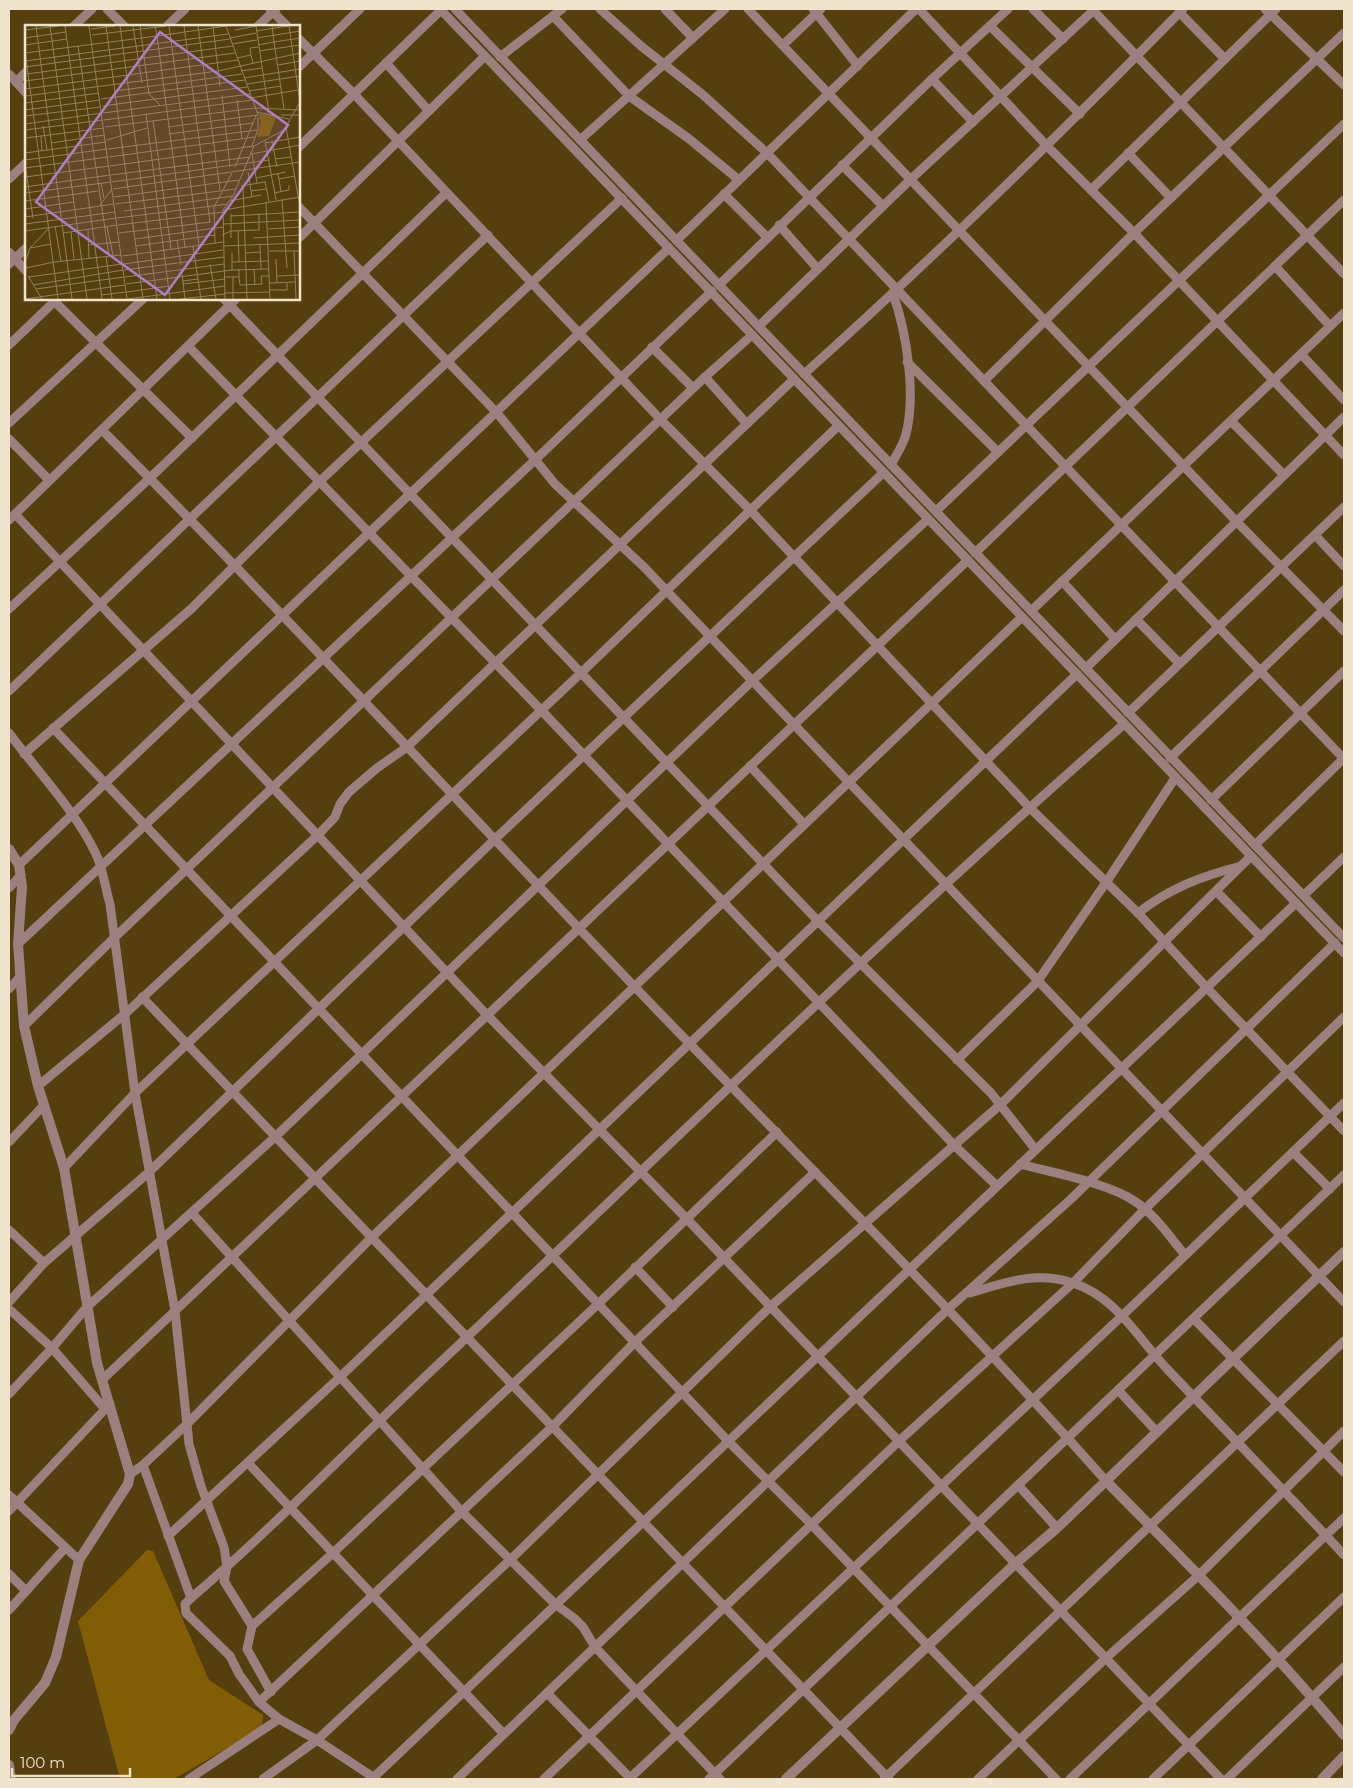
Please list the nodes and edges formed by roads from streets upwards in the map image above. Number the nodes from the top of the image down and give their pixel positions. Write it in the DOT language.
graph roads {
  1 [pos="92,9"];
  2 [pos="107,9"];
  3 [pos="186,9"];
  4 [pos="360,9"];
  5 [pos="440,9"];
  6 [pos="455,9"];
  7 [pos="562,9"];
  8 [pos="600,9"];
  9 [pos="664,9"];
  10 [pos="725,9"];
  11 [pos="748,9"];
  12 [pos="917,9"];
  13 [pos="1008,9"];
  14 [pos="1033,9"];
  15 [pos="1093,9"];
  16 [pos="273,10"];
  17 [pos="816,10"];
  18 [pos="1181,10"];
  19 [pos="1271,11"];
  20 [pos="553,16"];
  21 [pos="75,25"];
  22 [pos="123,25"];
  23 [pos="168,25"];
  24 [pos="259,25"];
  25 [pos="286,25"];
  26 [pos="990,26"];
  27 [pos="1344,33"];
  28 [pos="693,38"];
  29 [pos="1063,39"];
  30 [pos="300,40"];
  31 [pos="783,45"];
  32 [pos="961,53"];
  33 [pos="313,54"];
  34 [pos="484,57"];
  35 [pos="500,57"];
  36 [pos="1136,57"];
  37 [pos="1224,58"];
  38 [pos="1318,60"];
  39 [pos="386,63"];
  40 [pos="665,64"];
  41 [pos="300,66"];
  42 [pos="858,66"];
  43 [pos="1033,67"];
  44 [pos="25,73"];
  45 [pos="9,74"];
  46 [pos="932,79"];
  47 [pos="16,82"];
  48 [pos="1344,86"];
  49 [pos="25,92"];
  50 [pos="829,93"];
  51 [pos="354,94"];
  52 [pos="629,96"];
  53 [pos="1001,96"];
  54 [pos="1179,101"];
  55 [pos="429,111"];
  56 [pos="1080,114"];
  57 [pos="973,122"];
  58 [pos="1344,124"];
  59 [pos="871,137"];
  60 [pos="580,140"];
  61 [pos="398,142"];
  62 [pos="300,146"];
  63 [pos="1046,146"];
  64 [pos="1224,148"];
  65 [pos="767,153"];
  66 [pos="1128,153"];
  67 [pos="25,164"];
  68 [pos="842,165"];
  69 [pos="9,179"];
  70 [pos="910,179"];
  71 [pos="739,180"];
  72 [pos="1090,190"];
  73 [pos="446,193"];
  74 [pos="724,194"];
  75 [pos="1268,194"];
  76 [pos="622,198"];
  77 [pos="807,198"];
  78 [pos="1171,198"];
  79 [pos="1344,200"];
  80 [pos="883,206"];
  81 [pos="300,208"];
  82 [pos="314,223"];
  83 [pos="779,225"];
  84 [pos="959,230"];
  85 [pos="1134,234"];
  86 [pos="488,235"];
  87 [pos="1307,235"];
  88 [pos="300,237"];
  89 [pos="768,237"];
  90 [pos="847,239"];
  91 [pos="677,240"];
  92 [pos="669,248"];
  93 [pos="25,249"];
  94 [pos="11,258"];
  95 [pos="1275,266"];
  96 [pos="818,268"];
  97 [pos="25,270"];
  98 [pos="362,274"];
  99 [pos="1344,274"];
  100 [pos="1178,281"];
  101 [pos="532,282"];
  102 [pos="720,284"];
  103 [pos="712,291"];
  104 [pos="895,293"];
  105 [pos="55,300"];
  106 [pos="142,300"];
  107 [pos="230,301"];
  108 [pos="1344,313"];
  109 [pos="403,318"];
  110 [pos="1045,321"];
  111 [pos="1216,322"];
  112 [pos="759,326"];
  113 [pos="1330,326"];
  114 [pos="580,334"];
  115 [pos="752,335"];
  116 [pos="94,343"];
  117 [pos="9,345"];
  118 [pos="188,346"];
  119 [pos="652,347"];
  120 [pos="1301,354"];
  121 [pos="277,356"];
  122 [pos="446,362"];
  123 [pos="907,362"];
  124 [pos="1088,366"];
  125 [pos="804,374"];
  126 [pos="621,377"];
  127 [pos="705,377"];
  128 [pos="794,379"];
  129 [pos="984,381"];
  130 [pos="1272,381"];
  131 [pos="693,388"];
  132 [pos="143,390"];
  133 [pos="236,395"];
  134 [pos="319,398"];
  135 [pos="1344,400"];
  136 [pos="1128,408"];
  137 [pos="497,414"];
  138 [pos="1344,417"];
  139 [pos="660,419"];
  140 [pos="1231,421"];
  141 [pos="9,423"];
  142 [pos="747,424"];
  143 [pos="1026,424"];
  144 [pos="838,426"];
  145 [pos="102,430"];
  146 [pos="1325,435"];
  147 [pos="276,437"];
  148 [pos="192,438"];
  149 [pos="9,440"];
  150 [pos="362,442"];
  151 [pos="998,452"];
  152 [pos="1344,455"];
  153 [pos="536,459"];
  154 [pos="706,464"];
  155 [pos="891,465"];
  156 [pos="1183,466"];
  157 [pos="1065,468"];
  158 [pos="883,473"];
  159 [pos="1284,475"];
  160 [pos="150,478"];
  161 [pos="49,480"];
  162 [pos="319,482"];
  163 [pos="412,493"];
  164 [pos="573,501"];
  165 [pos="1344,507"];
  166 [pos="750,510"];
  167 [pos="936,512"];
  168 [pos="12,517"];
  169 [pos="190,519"];
  170 [pos="928,519"];
  171 [pos="1236,522"];
  172 [pos="1120,525"];
  173 [pos="369,533"];
  174 [pos="1315,535"];
  175 [pos="452,536"];
  176 [pos="621,545"];
  177 [pos="975,553"];
  178 [pos="793,556"];
  179 [pos="968,560"];
  180 [pos="60,562"];
  181 [pos="233,565"];
  182 [pos="1344,566"];
  183 [pos="1280,567"];
  184 [pos="411,575"];
  185 [pos="492,579"];
  186 [pos="1062,581"];
  187 [pos="1174,581"];
  188 [pos="1344,590"];
  189 [pos="667,591"];
  190 [pos="836,602"];
  191 [pos="99,605"];
  192 [pos="9,610"];
  193 [pos="1323,610"];
  194 [pos="1031,611"];
  195 [pos="282,615"];
  196 [pos="1022,617"];
  197 [pos="450,618"];
  198 [pos="1136,620"];
  199 [pos="536,626"];
  200 [pos="1218,626"];
  201 [pos="1344,631"];
  202 [pos="709,637"];
  203 [pos="1115,639"];
  204 [pos="876,645"];
  205 [pos="143,650"];
  206 [pos="322,658"];
  207 [pos="1179,663"];
  208 [pos="495,664"];
  209 [pos="1086,668"];
  210 [pos="1261,670"];
  211 [pos="1344,671"];
  212 [pos="582,672"];
  213 [pos="1076,674"];
  214 [pos="751,682"];
  215 [pos="9,691"];
  216 [pos="192,703"];
  217 [pos="364,703"];
  218 [pos="931,703"];
  219 [pos="540,710"];
  220 [pos="1128,713"];
  221 [pos="1302,713"];
  222 [pos="625,718"];
  223 [pos="792,724"];
  224 [pos="1123,725"];
  225 [pos="54,728"];
  226 [pos="9,732"];
  227 [pos="233,744"];
  228 [pos="407,747"];
  229 [pos="24,754"];
  230 [pos="583,756"];
  231 [pos="1170,758"];
  232 [pos="1344,759"];
  233 [pos="986,760"];
  234 [pos="667,762"];
  235 [pos="750,766"];
  236 [pos="1175,778"];
  237 [pos="847,782"];
  238 [pos="106,785"];
  239 [pos="274,788"];
  240 [pos="452,795"];
  241 [pos="1211,800"];
  242 [pos="625,801"];
  243 [pos="709,806"];
  244 [pos="1029,807"];
  245 [pos="72,815"];
  246 [pos="804,824"];
  247 [pos="144,826"];
  248 [pos="318,835"];
  249 [pos="903,839"];
  250 [pos="494,840"];
  251 [pos="667,845"];
  252 [pos="1255,845"];
  253 [pos="9,849"];
  254 [pos="1251,856"];
  255 [pos="1344,857"];
  256 [pos="764,862"];
  257 [pos="1241,866"];
  258 [pos="100,867"];
  259 [pos="20,870"];
  260 [pos="187,871"];
  261 [pos="362,881"];
  262 [pos="1107,881"];
  263 [pos="946,884"];
  264 [pos="538,885"];
  265 [pos="9,888"];
  266 [pos="1216,891"];
  267 [pos="1304,895"];
  268 [pos="722,903"];
  269 [pos="1296,903"];
  270 [pos="1138,913"];
  271 [pos="230,916"];
  272 [pos="817,920"];
  273 [pos="405,926"];
  274 [pos="580,929"];
  275 [pos="1344,936"];
  276 [pos="1261,937"];
  277 [pos="114,938"];
  278 [pos="1165,941"];
  279 [pos="1335,943"];
  280 [pos="18,944"];
  281 [pos="1344,953"];
  282 [pos="777,960"];
  283 [pos="275,963"];
  284 [pos="859,963"];
  285 [pos="447,971"];
  286 [pos="19,978"];
  287 [pos="1037,982"];
  288 [pos="634,986"];
  289 [pos="1206,988"];
  290 [pos="9,989"];
  291 [pos="142,997"];
  292 [pos="818,1002"];
  293 [pos="319,1009"];
  294 [pos="126,1013"];
  295 [pos="488,1016"];
  296 [pos="1344,1017"];
  297 [pos="1081,1025"];
  298 [pos="24,1026"];
  299 [pos="1246,1029"];
  300 [pos="689,1043"];
  301 [pos="187,1045"];
  302 [pos="362,1054"];
  303 [pos="957,1060"];
  304 [pos="1122,1068"];
  305 [pos="543,1073"];
  306 [pos="1287,1073"];
  307 [pos="730,1085"];
  308 [pos="38,1086"];
  309 [pos="232,1092"];
  310 [pos="135,1094"];
  311 [pos="402,1096"];
  312 [pos="1344,1103"];
  313 [pos="44,1104"];
  314 [pos="1001,1104"];
  315 [pos="1161,1110"];
  316 [pos="1330,1116"];
  317 [pos="598,1129"];
  318 [pos="1344,1131"];
  319 [pos="777,1132"];
  320 [pos="275,1137"];
  321 [pos="9,1142"];
  322 [pos="954,1145"];
  323 [pos="1036,1149"];
  324 [pos="1293,1152"];
  325 [pos="1203,1153"];
  326 [pos="458,1155"];
  327 [pos="1020,1164"];
  328 [pos="64,1168"];
  329 [pos="640,1172"];
  330 [pos="815,1172"];
  331 [pos="148,1173"];
  332 [pos="1344,1174"];
  333 [pos="314,1178"];
  334 [pos="1088,1183"];
  335 [pos="997,1186"];
  336 [pos="1330,1189"];
  337 [pos="1246,1198"];
  338 [pos="1146,1209"];
  339 [pos="511,1211"];
  340 [pos="192,1213"];
  341 [pos="686,1218"];
  342 [pos="864,1222"];
  343 [pos="9,1230"];
  344 [pos="74,1235"];
  345 [pos="1281,1236"];
  346 [pos="372,1237"];
  347 [pos="162,1241"];
  348 [pos="1344,1252"];
  349 [pos="553,1255"];
  350 [pos="1185,1255"];
  351 [pos="724,1258"];
  352 [pos="232,1259"];
  353 [pos="44,1263"];
  354 [pos="636,1267"];
  355 [pos="910,1271"];
  356 [pos="1319,1276"];
  357 [pos="1073,1282"];
  358 [pos="426,1294"];
  359 [pos="966,1295"];
  360 [pos="9,1302"];
  361 [pos="1344,1302"];
  362 [pos="598,1304"];
  363 [pos="673,1306"];
  364 [pos="770,1306"];
  365 [pos="87,1307"];
  366 [pos="9,1309"];
  367 [pos="947,1310"];
  368 [pos="175,1311"];
  369 [pos="1123,1315"];
  370 [pos="1194,1319"];
  371 [pos="288,1320"];
  372 [pos="467,1337"];
  373 [pos="1344,1341"];
  374 [pos="635,1342"];
  375 [pos="52,1348"];
  376 [pos="991,1356"];
  377 [pos="1154,1356"];
  378 [pos="818,1357"];
  379 [pos="1233,1358"];
  380 [pos="340,1377"];
  381 [pos="102,1380"];
  382 [pos="512,1384"];
  383 [pos="1118,1390"];
  384 [pos="684,1392"];
  385 [pos="9,1394"];
  386 [pos="1193,1396"];
  387 [pos="856,1397"];
  388 [pos="1032,1400"];
  389 [pos="1278,1404"];
  390 [pos="108,1406"];
  391 [pos="380,1420"];
  392 [pos="187,1424"];
  393 [pos="553,1426"];
  394 [pos="1344,1431"];
  395 [pos="1157,1432"];
  396 [pos="1068,1438"];
  397 [pos="728,1441"];
  398 [pos="899,1442"];
  399 [pos="1238,1443"];
  400 [pos="1323,1450"];
  401 [pos="248,1463"];
  402 [pos="143,1465"];
  403 [pos="422,1468"];
  404 [pos="1344,1472"];
  405 [pos="130,1474"];
  406 [pos="599,1474"];
  407 [pos="1106,1480"];
  408 [pos="769,1481"];
  409 [pos="941,1484"];
  410 [pos="1019,1486"];
  411 [pos="1283,1490"];
  412 [pos="9,1496"];
  413 [pos="207,1501"];
  414 [pos="16,1503"];
  415 [pos="291,1506"];
  416 [pos="9,1511"];
  417 [pos="462,1512"];
  418 [pos="1344,1518"];
  419 [pos="644,1522"];
  420 [pos="811,1524"];
  421 [pos="979,1524"];
  422 [pos="1150,1525"];
  423 [pos="1057,1528"];
  424 [pos="1326,1535"];
  425 [pos="168,1536"];
  426 [pos="65,1548"];
  427 [pos="333,1553"];
  428 [pos="1344,1555"];
  429 [pos="511,1559"];
  430 [pos="79,1560"];
  431 [pos="684,1563"];
  432 [pos="1015,1564"];
  433 [pos="227,1567"];
  434 [pos="853,1568"];
  435 [pos="9,1574"];
  436 [pos="1198,1576"];
  437 [pos="26,1591"];
  438 [pos="373,1596"];
  439 [pos="1344,1597"];
  440 [pos="191,1598"];
  441 [pos="555,1604"];
  442 [pos="726,1607"];
  443 [pos="890,1607"];
  444 [pos="9,1610"];
  445 [pos="1061,1611"];
  446 [pos="1238,1618"];
  447 [pos="252,1626"];
  448 [pos="420,1644"];
  449 [pos="595,1647"];
  450 [pos="929,1647"];
  451 [pos="767,1650"];
  452 [pos="1106,1658"];
  453 [pos="1278,1661"];
  454 [pos="1344,1667"];
  455 [pos="803,1689"];
  456 [pos="271,1692"];
  457 [pos="464,1692"];
  458 [pos="636,1692"];
  459 [pos="974,1692"];
  460 [pos="547,1693"];
  461 [pos="1312,1697"];
  462 [pos="259,1702"];
  463 [pos="1149,1703"];
  464 [pos="279,1719"];
  465 [pos="840,1729"];
  466 [pos="9,1730"];
  467 [pos="503,1733"];
  468 [pos="677,1733"];
  469 [pos="1344,1735"];
  470 [pos="589,1736"];
  471 [pos="317,1740"];
  472 [pos="1020,1740"];
  473 [pos="1187,1746"];
  474 [pos="1344,1756"];
  475 [pos="9,1766"];
  476 [pos="715,1777"];
  477 [pos="192,1778"];
  478 [pos="375,1778"];
  479 [pos="887,1778"];
  480 [pos="11,1779"];
  481 [pos="263,1779"];
  482 [pos="457,1779"];
  483 [pos="544,1779"];
  484 [pos="630,1779"];
  485 [pos="786,1779"];
  486 [pos="978,1779"];
  487 [pos="1056,1779"];
  488 [pos="1070,1779"];
  489 [pos="1153,1779"];
  490 [pos="1221,1779"];
  491 [pos="1227,1779"];
  492 [pos="1322,1779"];
  1 -- 21 [label="street"];
  2 -- 22 [label="street"];
  3 -- 23 [label="street"];
  4 -- 33 [label="street"];
  5 -- 34 [label="street"];
  5 -- 39 [label="street"];
  6 -- 35 [label="street"];
  7 -- 20 [label="street"];
  8 -- 40 [label="street"];
  9 -- 28 [label="street"];
  10 -- 28 [label="street"];
  11 -- 31 [label="street"];
  12 -- 32 [label="street"];
  12 -- 42 [label="street"];
  13 -- 26 [label="street"];
  14 -- 29 [label="street"];
  15 -- 29 [label="street"];
  15 -- 36 [label="street"];
  16 -- 24 [label="street"];
  16 -- 25 [label="street"];
  17 -- 31 [label="street"];
  17 -- 42 [label="street"];
  18 -- 36 [label="street"];
  18 -- 37 [label="street"];
  19 -- 37 [label="street"];
  19 -- 38 [label="street"];
  20 -- 35 [label="street"];
  20 -- 52 [label="street"];
  26 -- 32 [label="street"];
  26 -- 43 [label="street"];
  27 -- 38 [label="street"];
  28 -- 40 [label="street"];
  29 -- 43 [label="street"];
  30 -- 33 [label="street"];
  31 -- 50 [label="street"];
  32 -- 46 [label="street"];
  32 -- 53 [label="street"];
  33 -- 41 [label="street"];
  33 -- 51 [label="street"];
  34 -- 55 [label="street"];
  34 -- 76 [label="street"];
  35 -- 60 [label="street"];
  36 -- 54 [label="street"];
  36 -- 56 [label="street"];
  37 -- 54 [label="street"];
  38 -- 48 [label="street"];
  38 -- 64 [label="street"];
  39 -- 51 [label="street"];
  39 -- 55 [label="street"];
  40 -- 52 [label="street"];
  40 -- 65 [label="street"];
  42 -- 50 [label="street"];
  43 -- 53 [label="street"];
  43 -- 56 [label="street"];
  44 -- 47 [label="street"];
  45 -- 47 [label="street"];
  46 -- 57 [label="street"];
  46 -- 59 [label="street"];
  47 -- 49 [label="street"];
  50 -- 59 [label="street"];
  50 -- 65 [label="street"];
  51 -- 61 [label="street"];
  51 -- 62 [label="street"];
  52 -- 60 [label="street"];
  52 -- 71 [label="street"];
  53 -- 57 [label="street"];
  53 -- 63 [label="street"];
  54 -- 64 [label="street"];
  54 -- 66 [label="street"];
  55 -- 61 [label="street"];
  56 -- 63 [label="street"];
  57 -- 70 [label="street"];
  58 -- 75 [label="street"];
  59 -- 68 [label="street"];
  59 -- 70 [label="street"];
  60 -- 91 [label="street"];
  61 -- 73 [label="street"];
  61 -- 82 [label="street"];
  63 -- 72 [label="street"];
  63 -- 84 [label="street"];
  64 -- 75 [label="street"];
  64 -- 78 [label="street"];
  65 -- 71 [label="street"];
  65 -- 77 [label="street"];
  66 -- 72 [label="street"];
  66 -- 78 [label="street"];
  67 -- 69 [label="street"];
  68 -- 77 [label="street"];
  68 -- 80 [label="street"];
  70 -- 80 [label="street"];
  70 -- 84 [label="street"];
  71 -- 74 [label="street"];
  72 -- 85 [label="street"];
  73 -- 86 [label="street"];
  73 -- 98 [label="street"];
  74 -- 89 [label="street"];
  74 -- 91 [label="street"];
  75 -- 87 [label="street"];
  75 -- 100 [label="street"];
  76 -- 92 [label="street"];
  76 -- 101 [label="street"];
  77 -- 83 [label="street"];
  77 -- 90 [label="street"];
  78 -- 85 [label="street"];
  79 -- 87 [label="street"];
  80 -- 90 [label="street"];
  81 -- 82 [label="street"];
  82 -- 88 [label="street"];
  82 -- 98 [label="street"];
  83 -- 89 [label="street"];
  83 -- 96 [label="street"];
  84 -- 104 [label="street"];
  84 -- 110 [label="street"];
  85 -- 100 [label="street"];
  85 -- 110 [label="street"];
  86 -- 101 [label="street"];
  86 -- 109 [label="street"];
  87 -- 95 [label="street"];
  87 -- 99 [label="street"];
  89 -- 102 [label="street"];
  90 -- 96 [label="street"];
  90 -- 104 [label="street"];
  91 -- 102 [label="street"];
  92 -- 103 [label="street"];
  92 -- 114 [label="street"];
  93 -- 94 [label="street"];
  94 -- 97 [label="street"];
  95 -- 111 [label="street"];
  95 -- 113 [label="street"];
  96 -- 112 [label="street"];
  98 -- 109 [label="street"];
  98 -- 121 [label="street"];
  100 -- 111 [label="street"];
  100 -- 124 [label="street"];
  101 -- 114 [label="street"];
  101 -- 122 [label="street"];
  102 -- 112 [label="street"];
  103 -- 115 [label="street"];
  103 -- 119 [label="street"];
  104 -- 123 [label="street"];
  104 -- 125 [label="street"];
  104 -- 129 [label="street"];
  105 -- 116 [label="street"];
  105 -- 117 [label="street"];
  106 -- 116 [label="street"];
  107 -- 118 [label="street"];
  107 -- 121 [label="street"];
  108 -- 113 [label="street"];
  109 -- 122 [label="street"];
  109 -- 134 [label="street"];
  110 -- 124 [label="street"];
  110 -- 129 [label="street"];
  111 -- 130 [label="street"];
  111 -- 136 [label="street"];
  112 -- 125 [label="street"];
  113 -- 120 [label="street"];
  114 -- 126 [label="street"];
  114 -- 137 [label="street"];
  115 -- 127 [label="street"];
  115 -- 128 [label="street"];
  116 -- 132 [label="street"];
  116 -- 141 [label="street"];
  118 -- 132 [label="street"];
  118 -- 133 [label="street"];
  119 -- 126 [label="street"];
  119 -- 131 [label="street"];
  120 -- 130 [label="street"];
  120 -- 135 [label="street"];
  121 -- 133 [label="street"];
  121 -- 134 [label="street"];
  122 -- 137 [label="street"];
  122 -- 150 [label="street"];
  123 -- 151 [label="street"];
  123 -- 155 [label="street"];
  124 -- 136 [label="street"];
  124 -- 143 [label="street"];
  125 -- 155 [label="street"];
  126 -- 139 [label="street"];
  126 -- 153 [label="street"];
  127 -- 131 [label="street"];
  127 -- 142 [label="street"];
  128 -- 142 [label="street"];
  128 -- 144 [label="street"];
  129 -- 143 [label="street"];
  130 -- 140 [label="street"];
  130 -- 146 [label="street"];
  131 -- 139 [label="street"];
  132 -- 145 [label="street"];
  132 -- 148 [label="street"];
  133 -- 147 [label="street"];
  133 -- 148 [label="street"];
  134 -- 147 [label="street"];
  134 -- 150 [label="street"];
  136 -- 156 [label="street"];
  136 -- 157 [label="street"];
  137 -- 153 [label="street"];
  137 -- 163 [label="street"];
  138 -- 146 [label="street"];
  139 -- 154 [label="street"];
  139 -- 164 [label="street"];
  140 -- 156 [label="street"];
  140 -- 159 [label="street"];
  142 -- 154 [label="street"];
  143 -- 151 [label="street"];
  143 -- 157 [label="street"];
  144 -- 158 [label="street"];
  144 -- 166 [label="street"];
  145 -- 160 [label="street"];
  145 -- 161 [label="street"];
  146 -- 152 [label="street"];
  146 -- 159 [label="street"];
  147 -- 162 [label="street"];
  147 -- 169 [label="street"];
  148 -- 160 [label="street"];
  149 -- 161 [label="street"];
  150 -- 162 [label="street"];
  150 -- 163 [label="street"];
  151 -- 167 [label="street"];
  153 -- 164 [label="street"];
  153 -- 175 [label="street"];
  154 -- 166 [label="street"];
  154 -- 176 [label="street"];
  155 -- 167 [label="street"];
  156 -- 171 [label="street"];
  156 -- 172 [label="street"];
  157 -- 172 [label="street"];
  157 -- 177 [label="street"];
  158 -- 170 [label="street"];
  158 -- 178 [label="street"];
  159 -- 171 [label="street"];
  160 -- 169 [label="street"];
  160 -- 180 [label="street"];
  161 -- 168 [label="street"];
  162 -- 173 [label="street"];
  162 -- 181 [label="street"];
  163 -- 173 [label="street"];
  163 -- 175 [label="street"];
  164 -- 176 [label="street"];
  164 -- 185 [label="street"];
  165 -- 174 [label="street"];
  166 -- 178 [label="street"];
  166 -- 189 [label="street"];
  167 -- 177 [label="street"];
  168 -- 180 [label="street"];
  169 -- 181 [label="street"];
  169 -- 191 [label="street"];
  170 -- 179 [label="street"];
  170 -- 190 [label="street"];
  171 -- 183 [label="street"];
  171 -- 187 [label="street"];
  172 -- 186 [label="street"];
  172 -- 187 [label="street"];
  173 -- 184 [label="street"];
  173 -- 195 [label="street"];
  174 -- 182 [label="street"];
  174 -- 183 [label="street"];
  175 -- 184 [label="street"];
  175 -- 185 [label="street"];
  176 -- 189 [label="street"];
  176 -- 199 [label="street"];
  177 -- 194 [label="street"];
  178 -- 190 [label="street"];
  178 -- 202 [label="street"];
  179 -- 196 [label="street"];
  179 -- 204 [label="street"];
  180 -- 191 [label="street"];
  180 -- 192 [label="street"];
  181 -- 195 [label="street"];
  181 -- 205 [label="street"];
  183 -- 193 [label="street"];
  183 -- 200 [label="street"];
  184 -- 197 [label="street"];
  184 -- 206 [label="street"];
  185 -- 197 [label="street"];
  185 -- 199 [label="street"];
  186 -- 194 [label="street"];
  186 -- 203 [label="street"];
  187 -- 198 [label="street"];
  187 -- 200 [label="street"];
  188 -- 193 [label="street"];
  189 -- 202 [label="street"];
  189 -- 212 [label="street"];
  190 -- 204 [label="street"];
  190 -- 214 [label="street"];
  191 -- 205 [label="street"];
  191 -- 215 [label="street"];
  193 -- 201 [label="street"];
  193 -- 210 [label="street"];
  194 -- 209 [label="street"];
  195 -- 206 [label="street"];
  195 -- 216 [label="street"];
  196 -- 213 [label="street"];
  196 -- 218 [label="street"];
  197 -- 208 [label="street"];
  197 -- 217 [label="street"];
  198 -- 203 [label="street"];
  198 -- 207 [label="street"];
  199 -- 208 [label="street"];
  199 -- 212 [label="street"];
  200 -- 207 [label="street"];
  200 -- 210 [label="street"];
  202 -- 214 [label="street"];
  202 -- 222 [label="street"];
  203 -- 209 [label="street"];
  204 -- 218 [label="street"];
  204 -- 223 [label="street"];
  205 -- 216 [label="street"];
  205 -- 225 [label="street"];
  206 -- 217 [label="street"];
  206 -- 227 [label="street"];
  207 -- 220 [label="street"];
  208 -- 219 [label="street"];
  208 -- 228 [label="street"];
  209 -- 220 [label="street"];
  210 -- 221 [label="street"];
  210 -- 231 [label="street"];
  211 -- 221 [label="street"];
  212 -- 219 [label="street"];
  212 -- 222 [label="street"];
  213 -- 224 [label="street"];
  213 -- 233 [label="street"];
  214 -- 223 [label="street"];
  214 -- 234 [label="street"];
  216 -- 227 [label="street"];
  216 -- 238 [label="street"];
  217 -- 228 [label="street"];
  217 -- 239 [label="street"];
  218 -- 233 [label="street"];
  218 -- 237 [label="street"];
  219 -- 230 [label="street"];
  219 -- 240 [label="street"];
  220 -- 231 [label="street"];
  221 -- 232 [label="street"];
  221 -- 241 [label="street"];
  222 -- 230 [label="street"];
  222 -- 234 [label="street"];
  223 -- 235 [label="street"];
  223 -- 237 [label="street"];
  224 -- 236 [label="street"];
  224 -- 244 [label="street"];
  225 -- 229 [label="street"];
  225 -- 238 [label="street"];
  226 -- 229 [label="street"];
  227 -- 239 [label="street"];
  227 -- 247 [label="street"];
  228 -- 240 [label="street"];
  228 -- 248 [label="street"];
  229 -- 245 [label="street"];
  230 -- 242 [label="street"];
  230 -- 250 [label="street"];
  231 -- 241 [label="street"];
  232 -- 252 [label="street"];
  233 -- 244 [label="street"];
  233 -- 249 [label="street"];
  234 -- 242 [label="street"];
  234 -- 243 [label="street"];
  235 -- 243 [label="street"];
  235 -- 246 [label="street"];
  236 -- 254 [label="street"];
  236 -- 262 [label="street"];
  237 -- 246 [label="street"];
  237 -- 249 [label="street"];
  238 -- 245 [label="street"];
  238 -- 247 [label="street"];
  239 -- 248 [label="street"];
  239 -- 260 [label="street"];
  240 -- 250 [label="street"];
  240 -- 261 [label="street"];
  241 -- 252 [label="street"];
  242 -- 251 [label="street"];
  242 -- 264 [label="street"];
  243 -- 251 [label="street"];
  243 -- 256 [label="street"];
  244 -- 262 [label="street"];
  244 -- 263 [label="street"];
  245 -- 258 [label="street"];
  245 -- 259 [label="street"];
  246 -- 256 [label="street"];
  247 -- 258 [label="street"];
  247 -- 260 [label="street"];
  248 -- 261 [label="street"];
  248 -- 271 [label="street"];
  249 -- 263 [label="street"];
  249 -- 272 [label="street"];
  250 -- 264 [label="street"];
  250 -- 273 [label="street"];
  251 -- 268 [label="street"];
  251 -- 274 [label="street"];
  252 -- 267 [label="street"];
  253 -- 259 [label="street"];
  254 -- 257 [label="street"];
  254 -- 269 [label="street"];
  255 -- 267 [label="street"];
  256 -- 268 [label="street"];
  256 -- 272 [label="street"];
  257 -- 266 [label="street"];
  257 -- 270 [label="street"];
  258 -- 277 [label="street"];
  258 -- 280 [label="street"];
  259 -- 265 [label="street"];
  259 -- 280 [label="street"];
  260 -- 271 [label="street"];
  260 -- 277 [label="street"];
  261 -- 273 [label="street"];
  261 -- 283 [label="street"];
  262 -- 270 [label="street"];
  262 -- 287 [label="street"];
  263 -- 284 [label="street"];
  263 -- 287 [label="street"];
  264 -- 274 [label="street"];
  264 -- 285 [label="street"];
  266 -- 276 [label="street"];
  266 -- 278 [label="street"];
  267 -- 275 [label="street"];
  268 -- 282 [label="street"];
  268 -- 288 [label="street"];
  269 -- 276 [label="street"];
  269 -- 279 [label="street"];
  270 -- 278 [label="street"];
  271 -- 283 [label="street"];
  271 -- 291 [label="street"];
  272 -- 282 [label="street"];
  272 -- 284 [label="street"];
  273 -- 285 [label="street"];
  273 -- 293 [label="street"];
  274 -- 288 [label="street"];
  274 -- 295 [label="street"];
  276 -- 289 [label="street"];
  277 -- 294 [label="street"];
  277 -- 298 [label="street"];
  278 -- 289 [label="street"];
  278 -- 297 [label="street"];
  279 -- 281 [label="street"];
  279 -- 299 [label="street"];
  280 -- 286 [label="street"];
  282 -- 292 [label="street"];
  282 -- 300 [label="street"];
  283 -- 293 [label="street"];
  283 -- 301 [label="street"];
  284 -- 292 [label="street"];
  284 -- 303 [label="street"];
  285 -- 295 [label="street"];
  285 -- 302 [label="street"];
  286 -- 290 [label="street"];
  286 -- 298 [label="street"];
  287 -- 297 [label="street"];
  287 -- 303 [label="street"];
  288 -- 300 [label="street"];
  288 -- 305 [label="street"];
  289 -- 299 [label="street"];
  289 -- 304 [label="street"];
  291 -- 294 [label="street"];
  291 -- 301 [label="street"];
  292 -- 307 [label="street"];
  292 -- 322 [label="street"];
  293 -- 302 [label="street"];
  293 -- 309 [label="street"];
  294 -- 308 [label="street"];
  294 -- 310 [label="street"];
  295 -- 305 [label="street"];
  295 -- 311 [label="street"];
  296 -- 306 [label="street"];
  297 -- 304 [label="street"];
  297 -- 314 [label="street"];
  298 -- 308 [label="street"];
  299 -- 306 [label="street"];
  299 -- 315 [label="street"];
  300 -- 307 [label="street"];
  300 -- 317 [label="street"];
  301 -- 309 [label="street"];
  301 -- 310 [label="street"];
  302 -- 311 [label="street"];
  302 -- 320 [label="street"];
  303 -- 314 [label="street"];
  304 -- 315 [label="street"];
  304 -- 323 [label="street"];
  305 -- 317 [label="street"];
  305 -- 326 [label="street"];
  306 -- 316 [label="street"];
  306 -- 325 [label="street"];
  307 -- 319 [label="street"];
  307 -- 329 [label="street"];
  308 -- 313 [label="street"];
  309 -- 320 [label="street"];
  309 -- 331 [label="street"];
  310 -- 328 [label="street"];
  310 -- 331 [label="street"];
  311 -- 326 [label="street"];
  311 -- 333 [label="street"];
  312 -- 316 [label="street"];
  313 -- 321 [label="street"];
  313 -- 328 [label="street"];
  314 -- 322 [label="street"];
  314 -- 323 [label="street"];
  315 -- 325 [label="street"];
  315 -- 334 [label="street"];
  316 -- 318 [label="street"];
  316 -- 324 [label="street"];
  317 -- 329 [label="street"];
  317 -- 339 [label="street"];
  319 -- 330 [label="street"];
  319 -- 341 [label="street"];
  320 -- 333 [label="street"];
  320 -- 340 [label="street"];
  322 -- 335 [label="street"];
  322 -- 342 [label="street"];
  323 -- 327 [label="street"];
  324 -- 336 [label="street"];
  324 -- 337 [label="street"];
  325 -- 337 [label="street"];
  325 -- 338 [label="street"];
  326 -- 339 [label="street"];
  326 -- 346 [label="street"];
  327 -- 334 [label="street"];
  327 -- 335 [label="street"];
  328 -- 344 [label="street"];
  329 -- 341 [label="street"];
  329 -- 349 [label="street"];
  330 -- 342 [label="street"];
  330 -- 351 [label="street"];
  331 -- 344 [label="street"];
  331 -- 347 [label="street"];
  332 -- 336 [label="street"];
  333 -- 346 [label="street"];
  333 -- 352 [label="street"];
  334 -- 338 [label="street"];
  334 -- 359 [label="street"];
  335 -- 355 [label="street"];
  336 -- 345 [label="street"];
  337 -- 345 [label="street"];
  337 -- 350 [label="street"];
  338 -- 350 [label="street"];
  338 -- 357 [label="street"];
  339 -- 349 [label="street"];
  339 -- 358 [label="street"];
  340 -- 347 [label="street"];
  340 -- 352 [label="street"];
  341 -- 351 [label="street"];
  341 -- 354 [label="street"];
  342 -- 355 [label="street"];
  342 -- 364 [label="street"];
  343 -- 353 [label="street"];
  344 -- 353 [label="street"];
  344 -- 365 [label="street"];
  345 -- 356 [label="street"];
  345 -- 370 [label="street"];
  346 -- 358 [label="street"];
  346 -- 371 [label="street"];
  347 -- 365 [label="street"];
  347 -- 368 [label="street"];
  348 -- 356 [label="street"];
  349 -- 362 [label="street"];
  349 -- 372 [label="street"];
  350 -- 369 [label="street"];
  351 -- 363 [label="street"];
  351 -- 364 [label="street"];
  352 -- 368 [label="street"];
  352 -- 371 [label="street"];
  353 -- 360 [label="street"];
  354 -- 362 [label="street"];
  354 -- 363 [label="street"];
  355 -- 367 [label="street"];
  355 -- 378 [label="street"];
  356 -- 361 [label="street"];
  356 -- 379 [label="street"];
  357 -- 359 [label="street"];
  357 -- 369 [label="street"];
  357 -- 376 [label="street"];
  358 -- 372 [label="street"];
  358 -- 380 [label="street"];
  359 -- 367 [label="street"];
  362 -- 374 [label="street"];
  362 -- 382 [label="street"];
  363 -- 374 [label="street"];
  364 -- 378 [label="street"];
  364 -- 384 [label="street"];
  365 -- 375 [label="street"];
  365 -- 381 [label="street"];
  366 -- 375 [label="street"];
  367 -- 376 [label="street"];
  367 -- 387 [label="street"];
  368 -- 381 [label="street"];
  368 -- 392 [label="street"];
  369 -- 377 [label="street"];
  369 -- 388 [label="street"];
  370 -- 377 [label="street"];
  370 -- 379 [label="street"];
  371 -- 380 [label="street"];
  371 -- 392 [label="street"];
  372 -- 382 [label="street"];
  372 -- 391 [label="street"];
  373 -- 389 [label="street"];
  374 -- 384 [label="street"];
  374 -- 393 [label="street"];
  375 -- 385 [label="street"];
  375 -- 390 [label="street"];
  376 -- 388 [label="street"];
  376 -- 398 [label="street"];
  377 -- 383 [label="street"];
  377 -- 386 [label="street"];
  378 -- 387 [label="street"];
  378 -- 397 [label="street"];
  379 -- 386 [label="street"];
  379 -- 389 [label="street"];
  380 -- 391 [label="street"];
  380 -- 401 [label="street"];
  381 -- 390 [label="street"];
  382 -- 393 [label="street"];
  382 -- 403 [label="street"];
  383 -- 395 [label="street"];
  383 -- 396 [label="street"];
  384 -- 397 [label="street"];
  384 -- 406 [label="street"];
  386 -- 395 [label="street"];
  386 -- 399 [label="street"];
  387 -- 398 [label="street"];
  387 -- 408 [label="street"];
  388 -- 396 [label="street"];
  388 -- 409 [label="street"];
  389 -- 399 [label="street"];
  389 -- 400 [label="street"];
  390 -- 405 [label="street"];
  390 -- 414 [label="street"];
  391 -- 403 [label="street"];
  391 -- 415 [label="street"];
  392 -- 402 [label="street"];
  392 -- 413 [label="street"];
  393 -- 406 [label="street"];
  393 -- 417 [label="street"];
  394 -- 400 [label="street"];
  395 -- 407 [label="street"];
  396 -- 407 [label="street"];
  396 -- 410 [label="street"];
  397 -- 408 [label="street"];
  397 -- 419 [label="street"];
  398 -- 409 [label="street"];
  398 -- 420 [label="street"];
  399 -- 411 [label="street"];
  399 -- 422 [label="street"];
  400 -- 404 [label="street"];
  400 -- 411 [label="street"];
  401 -- 413 [label="street"];
  401 -- 415 [label="street"];
  402 -- 405 [label="street"];
  402 -- 425 [label="street"];
  403 -- 417 [label="street"];
  403 -- 427 [label="street"];
  405 -- 430 [label="street"];
  406 -- 419 [label="street"];
  406 -- 429 [label="street"];
  407 -- 422 [label="street"];
  407 -- 423 [label="street"];
  408 -- 420 [label="street"];
  408 -- 431 [label="street"];
  409 -- 421 [label="street"];
  409 -- 434 [label="street"];
  410 -- 421 [label="street"];
  410 -- 423 [label="street"];
  411 -- 424 [label="street"];
  411 -- 436 [label="street"];
  412 -- 414 [label="street"];
  413 -- 425 [label="street"];
  413 -- 433 [label="street"];
  414 -- 416 [label="street"];
  414 -- 426 [label="street"];
  415 -- 427 [label="street"];
  415 -- 433 [label="street"];
  417 -- 429 [label="street"];
  417 -- 438 [label="street"];
  418 -- 424 [label="street"];
  419 -- 431 [label="street"];
  419 -- 441 [label="street"];
  420 -- 434 [label="street"];
  420 -- 442 [label="street"];
  421 -- 432 [label="street"];
  421 -- 443 [label="street"];
  422 -- 436 [label="street"];
  422 -- 445 [label="street"];
  423 -- 432 [label="street"];
  424 -- 428 [label="street"];
  424 -- 446 [label="street"];
  425 -- 440 [label="street"];
  426 -- 430 [label="street"];
  426 -- 437 [label="street"];
  427 -- 438 [label="street"];
  427 -- 447 [label="street"];
  429 -- 441 [label="street"];
  429 -- 448 [label="street"];
  430 -- 466 [label="street"];
  431 -- 442 [label="street"];
  431 -- 449 [label="street"];
  432 -- 445 [label="street"];
  432 -- 450 [label="street"];
  433 -- 440 [label="street"];
  433 -- 447 [label="street"];
  434 -- 443 [label="street"];
  434 -- 451 [label="street"];
  435 -- 437 [label="street"];
  436 -- 446 [label="street"];
  436 -- 452 [label="street"];
  437 -- 444 [label="street"];
  438 -- 448 [label="street"];
  438 -- 456 [label="street"];
  439 -- 453 [label="street"];
  440 -- 462 [label="street"];
  441 -- 449 [label="street"];
  441 -- 457 [label="street"];
  442 -- 451 [label="street"];
  442 -- 458 [label="street"];
  443 -- 450 [label="street"];
  443 -- 455 [label="street"];
  445 -- 452 [label="street"];
  445 -- 459 [label="street"];
  446 -- 453 [label="street"];
  446 -- 463 [label="street"];
  447 -- 456 [label="street"];
  448 -- 457 [label="street"];
  448 -- 471 [label="street"];
  449 -- 458 [label="street"];
  449 -- 460 [label="street"];
  450 -- 459 [label="street"];
  450 -- 465 [label="street"];
  451 -- 455 [label="street"];
  451 -- 468 [label="street"];
  452 -- 463 [label="street"];
  452 -- 472 [label="street"];
  453 -- 461 [label="street"];
  453 -- 473 [label="street"];
  454 -- 461 [label="street"];
  455 -- 465 [label="street"];
  455 -- 476 [label="street"];
  456 -- 462 [label="street"];
  457 -- 467 [label="street"];
  457 -- 478 [label="street"];
  458 -- 468 [label="street"];
  458 -- 470 [label="street"];
  459 -- 472 [label="street"];
  459 -- 479 [label="street"];
  460 -- 467 [label="street"];
  460 -- 470 [label="street"];
  461 -- 469 [label="street"];
  461 -- 491 [label="street"];
  462 -- 464 [label="street"];
  463 -- 473 [label="street"];
  463 -- 488 [label="street"];
  464 -- 471 [label="street"];
  464 -- 477 [label="street"];
  465 -- 479 [label="street"];
  465 -- 485 [label="street"];
  467 -- 482 [label="street"];
  468 -- 476 [label="street"];
  468 -- 484 [label="street"];
  470 -- 483 [label="street"];
  470 -- 484 [label="street"];
  471 -- 478 [label="street"];
  471 -- 481 [label="street"];
  472 -- 486 [label="street"];
  472 -- 487 [label="street"];
  473 -- 489 [label="street"];
  473 -- 490 [label="street"];
  474 -- 492 [label="street"];
  475 -- 480 [label="street"];
}
